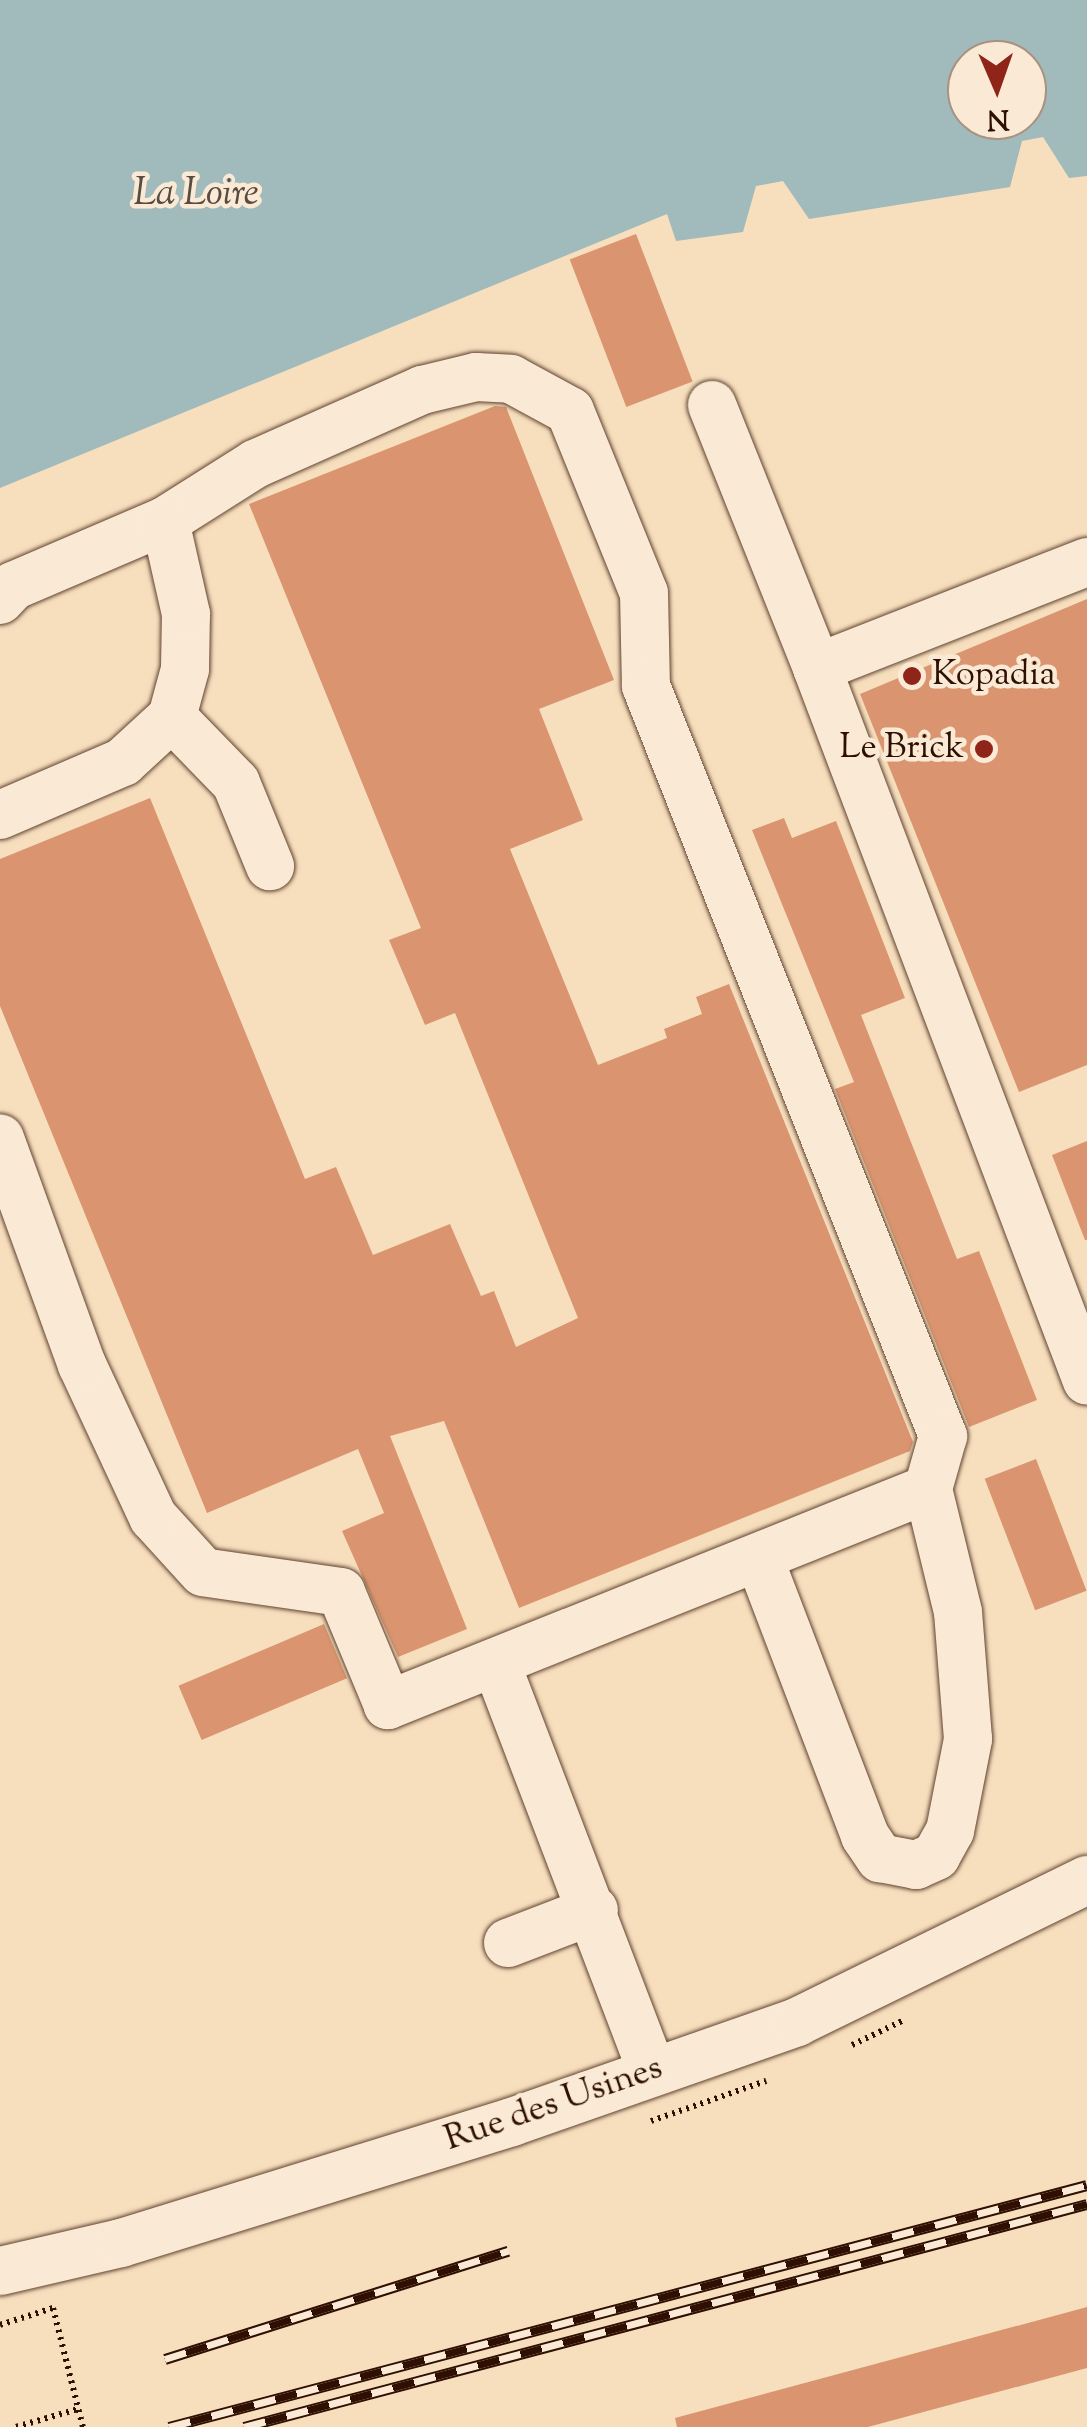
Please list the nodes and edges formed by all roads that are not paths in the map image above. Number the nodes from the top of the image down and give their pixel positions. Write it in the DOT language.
graph roads {
  1 [pos="712,405"];
  2 [pos="165,521"];
  3 [pos="1087,562"];
  4 [pos="0,600"];
  5 [pos="817,668"];
  6 [pos="172,717"];
  7 [pos="0,814"];
  8 [pos="270,866"];
  9 [pos="0,1138"];
  10 [pos="1087,1381"];
  11 [pos="928,1489"];
  12 [pos="759,1558"];
  13 [pos="496,1663"];
  14 [pos="1087,1880"];
  15 [pos="594,1910"];
  16 [pos="508,1942"];
  17 [pos="652,2072"];
  18 [pos="0,2272"];
  1 -- 5 [label="street"];
  2 -- 4 [label="street"];
  2 -- 6 [label="street"];
  2 -- 11 [label="street"];
  3 -- 5 [label="street"];
  5 -- 10 [label="street"];
  6 -- 7 [label="street"];
  6 -- 8 [label="street"];
  9 -- 13 [label="street"];
  11 -- 12 [label="street"];
  11 -- 12 [label="street"];
  12 -- 13 [label="street"];
  13 -- 15 [label="street"];
  14 -- 17 [label="street, Rue des Usines"];
  15 -- 16 [label="street"];
  15 -- 17 [label="street"];
  17 -- 18 [label="street, Rue des Usines"];
}
